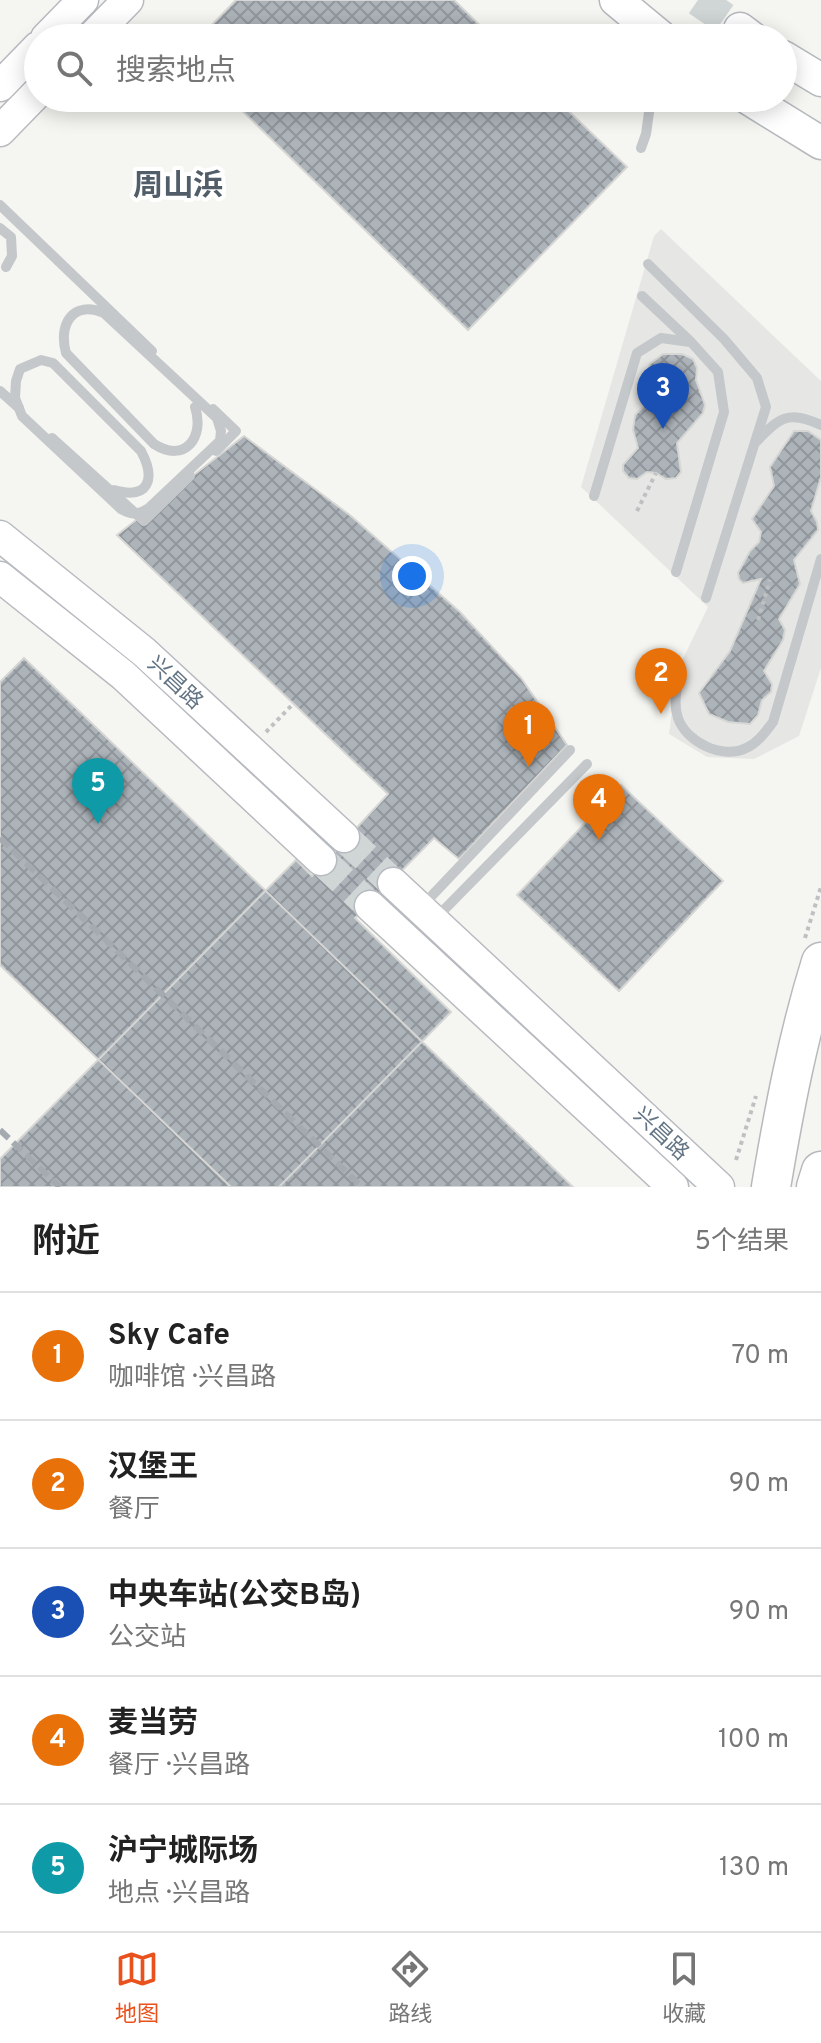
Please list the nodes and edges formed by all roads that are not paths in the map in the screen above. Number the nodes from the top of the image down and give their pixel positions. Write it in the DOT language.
graph roads {
  1 [pos="83,0"];
  2 [pos="128,0"];
  3 [pos="616,0"];
  4 [pos="60,24"];
  5 [pos="105,24"];
  6 [pos="641,24"];
  7 [pos="24,61"];
  8 [pos="797,65"];
  9 [pos="821,80"];
  10 [pos="0,86"];
  11 [pos="24,106"];
  12 [pos="649,112"];
  13 [pos="771,112"];
  14 [pos="0,131"];
  15 [pos="821,143"];
  16 [pos="641,148"];
  17 [pos="0,205"];
  18 [pos="0,228"];
  19 [pos="648,264"];
  20 [pos="6,267"];
  21 [pos="642,296"];
  22 [pos="691,342"];
  23 [pos="187,385"];
  24 [pos="0,391"];
  25 [pos="821,425"];
  26 [pos="754,443"];
  27 [pos="109,489"];
  28 [pos="594,496"];
  29 [pos="0,536"];
  30 [pos="821,559"];
  31 [pos="676,572"];
  32 [pos="0,577"];
  33 [pos="706,598"];
  34 [pos="679,674"];
  35 [pos="570,750"];
  36 [pos="587,764"];
  37 [pos="344,837"];
  38 [pos="321,860"];
  39 [pos="393,883"];
  40 [pos="370,906"];
  41 [pos="427,914"];
  42 [pos="821,962"];
  43 [pos="821,1043"];
  44 [pos="821,1171"];
  45 [pos="711,1179"];
  46 [pos="673,1187"];
  47 [pos="772,1187"];
  48 [pos="816,1187"];
  1 -- 4 [label="main road"];
  2 -- 5 [label="main road"];
  3 -- 6 [label="main road"];
  7 -- 10 [label="main road"];
  8 -- 9 [label="main road"];
  11 -- 14 [label="main road"];
  12 -- 16 [label="lane"];
  13 -- 15 [label="main road"];
  17 -- 23 [label="lane"];
  18 -- 20 [label="lane"];
  19 -- 26 [label="lane"];
  21 -- 22 [label="lane"];
  22 -- 28 [label="lane"];
  22 -- 31 [label="lane"];
  23 -- 27 [label="lane"];
  23 -- 27 [label="lane, bridge"];
  24 -- 27 [label="lane"];
  25 -- 26 [label="lane"];
  26 -- 33 [label="lane"];
  29 -- 37 [label="main road, 兴昌路"];
  30 -- 34 [label="lane"];
  32 -- 38 [label="main road, 兴昌路"];
  35 -- 41 [label="lane"];
  36 -- 41 [label="lane"];
  39 -- 41 [label="main road, 兴昌路"];
  40 -- 46 [label="main road, 兴昌路"];
  41 -- 45 [label="main road, 兴昌路"];
  42 -- 47 [label="highway"];
  43 -- 47 [label="highway"];
  44 -- 48 [label="highway"];
}
